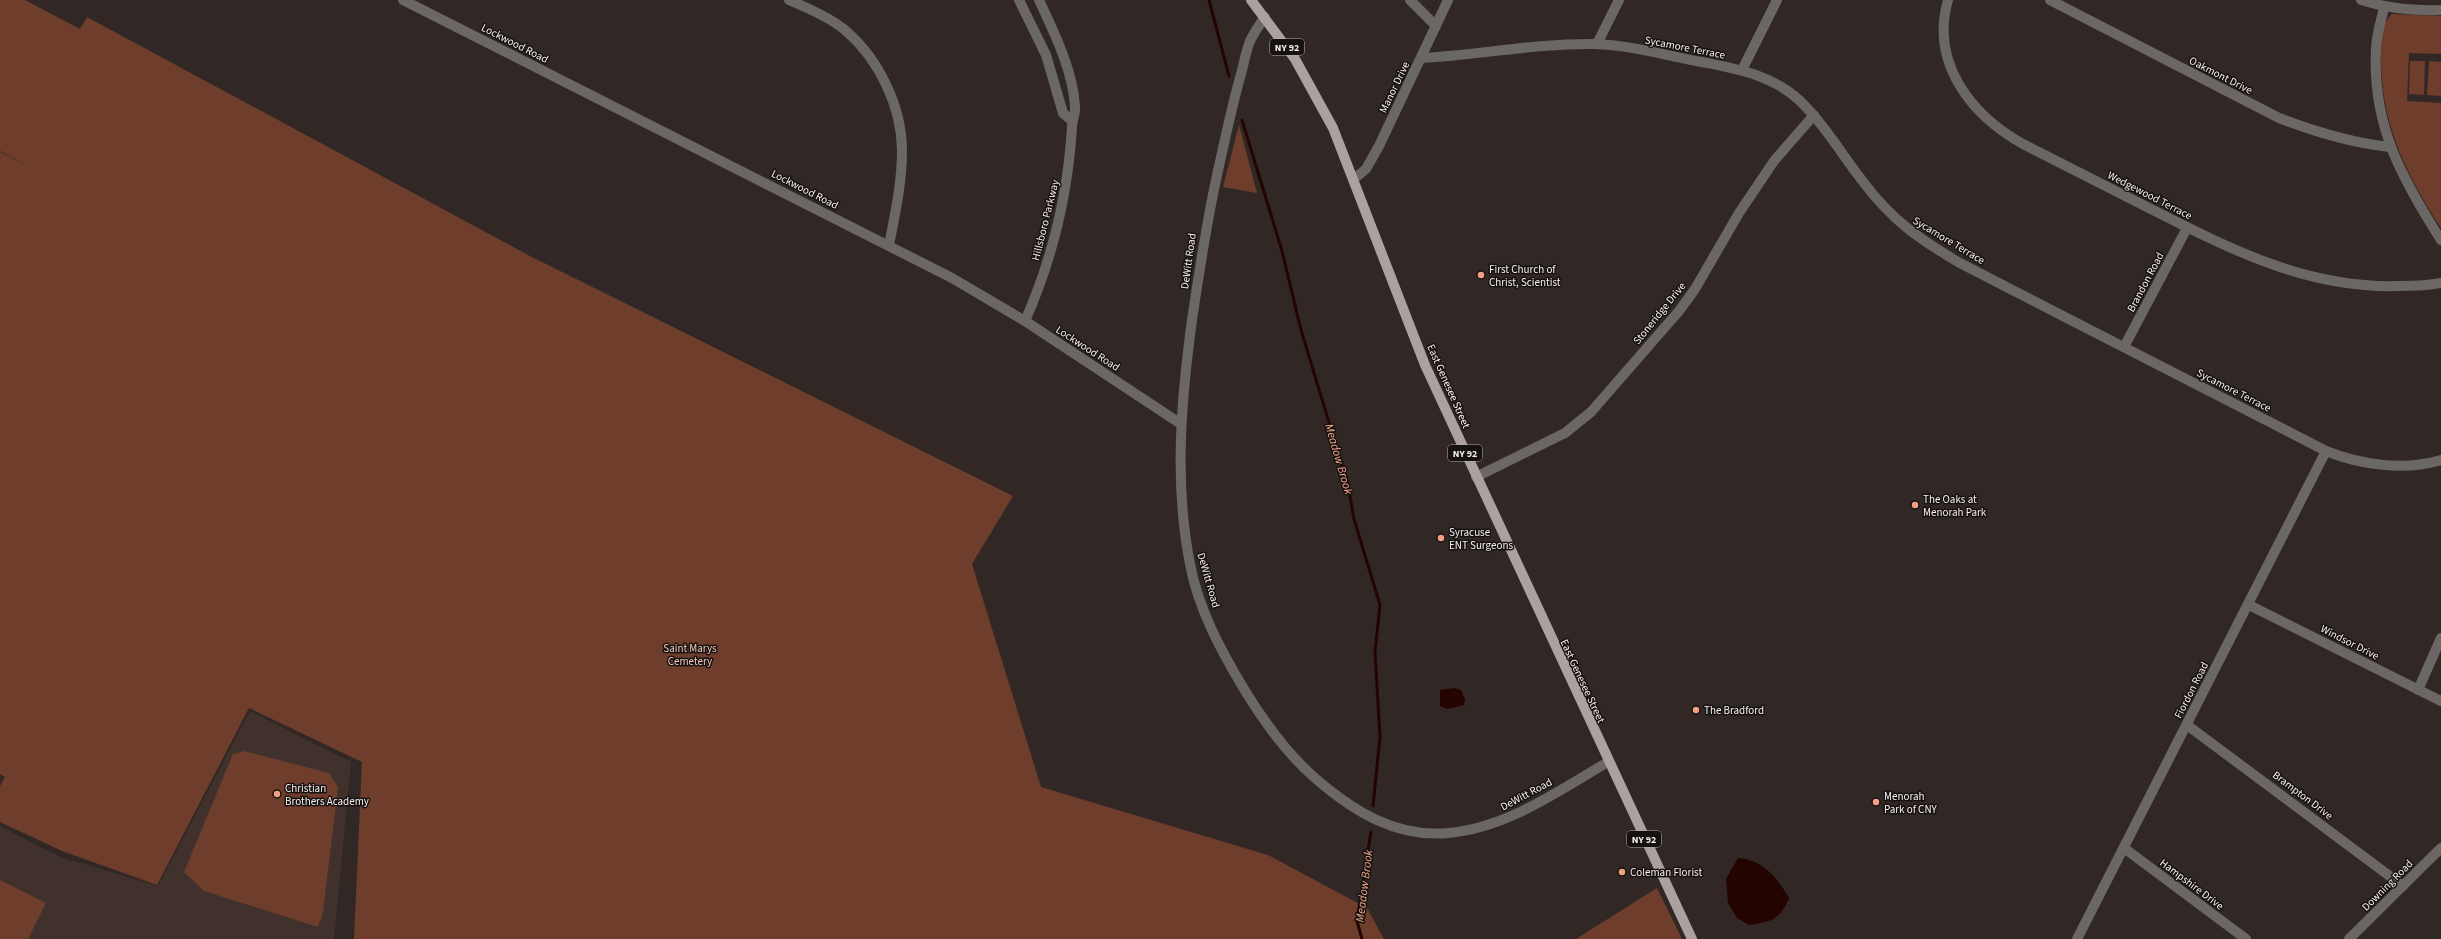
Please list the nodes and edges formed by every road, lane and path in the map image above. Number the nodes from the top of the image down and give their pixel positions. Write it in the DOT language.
graph roads {
  1 [pos="403,0"];
  2 [pos="789,0"];
  3 [pos="1019,0"];
  4 [pos="1039,0"];
  5 [pos="1251,0"];
  6 [pos="1410,0"];
  7 [pos="1448,0"];
  8 [pos="1619,0"];
  9 [pos="1777,0"];
  10 [pos="1948,0"];
  11 [pos="2050,0"];
  12 [pos="2362,0"];
  13 [pos="2384,8"];
  14 [pos="2441,10"];
  15 [pos="1265,16"];
  16 [pos="1436,26"];
  17 [pos="1597,44"];
  18 [pos="1422,58"];
  19 [pos="1742,70"];
  20 [pos="1814,115"];
  21 [pos="1072,121"];
  22 [pos="2390,147"];
  23 [pos="1354,179"];
  24 [pos="2187,228"];
  25 [pos="2441,240"];
  26 [pos="889,245"];
  27 [pos="2441,284"];
  28 [pos="1026,321"];
  29 [pos="2124,347"];
  30 [pos="1181,424"];
  31 [pos="2326,451"];
  32 [pos="2441,460"];
  33 [pos="1476,477"];
  34 [pos="2249,605"];
  35 [pos="2441,638"];
  36 [pos="2418,690"];
  37 [pos="2441,701"];
  38 [pos="2187,725"];
  39 [pos="1608,762"];
  40 [pos="2124,848"];
  41 [pos="2441,848"];
  42 [pos="2403,886"];
  43 [pos="1692,939"];
  44 [pos="2077,939"];
  45 [pos="2246,939"];
  46 [pos="2349,939"];
  1 -- 26 [label="street, Lockwood Road"];
  2 -- 26 [label="street"];
  3 -- 21 [label="street"];
  4 -- 21 [label="street, Hillsboro Parkway"];
  5 -- 15 [label="main road, East Genesee Street / NY 92"];
  6 -- 16 [label="street"];
  7 -- 16 [label="street, Manor Drive"];
  8 -- 17 [label="street"];
  9 -- 19 [label="street"];
  10 -- 24 [label="street, Wedgewood Terrace"];
  11 -- 22 [label="street, Oakmont Drive"];
  12 -- 13 [label="street"];
  13 -- 14 [label="street"];
  13 -- 22 [label="street"];
  15 -- 23 [label="main road, East Genesee Street / NY 92"];
  15 -- 30 [label="street, DeWitt Road"];
  16 -- 18 [label="street, Manor Drive"];
  17 -- 18 [label="street, Sycamore Terrace"];
  17 -- 19 [label="street, Sycamore Terrace"];
  18 -- 23 [label="street, Manor Drive"];
  19 -- 20 [label="street, Sycamore Terrace"];
  20 -- 29 [label="street, Sycamore Terrace"];
  20 -- 33 [label="street, Stoneridge Drive"];
  21 -- 28 [label="street, Hillsboro Parkway"];
  22 -- 25 [label="street"];
  23 -- 33 [label="main road, East Genesee Street / NY 92"];
  24 -- 27 [label="street, Wedgewood Terrace"];
  24 -- 29 [label="street, Brandon Road"];
  26 -- 28 [label="street, Lockwood Road"];
  28 -- 30 [label="street, Lockwood Road"];
  29 -- 31 [label="street, Sycamore Terrace"];
  30 -- 39 [label="street, DeWitt Road"];
  31 -- 32 [label="street, Sycamore Terrace"];
  31 -- 34 [label="street, Fiordon Road"];
  33 -- 39 [label="main road, East Genesee Street / NY 92"];
  34 -- 36 [label="street, Windsor Drive"];
  34 -- 38 [label="street, Fiordon Road"];
  35 -- 36 [label="street"];
  36 -- 37 [label="street, Windsor Drive"];
  38 -- 40 [label="street, Fiordon Road"];
  38 -- 42 [label="street, Brampton Drive"];
  39 -- 43 [label="main road, East Genesee Street / NY 92"];
  40 -- 44 [label="street, Fiordon Road"];
  40 -- 45 [label="street, Hampshire Drive"];
  41 -- 42 [label="street, Downing Road"];
  42 -- 46 [label="street, Downing Road"];
}
